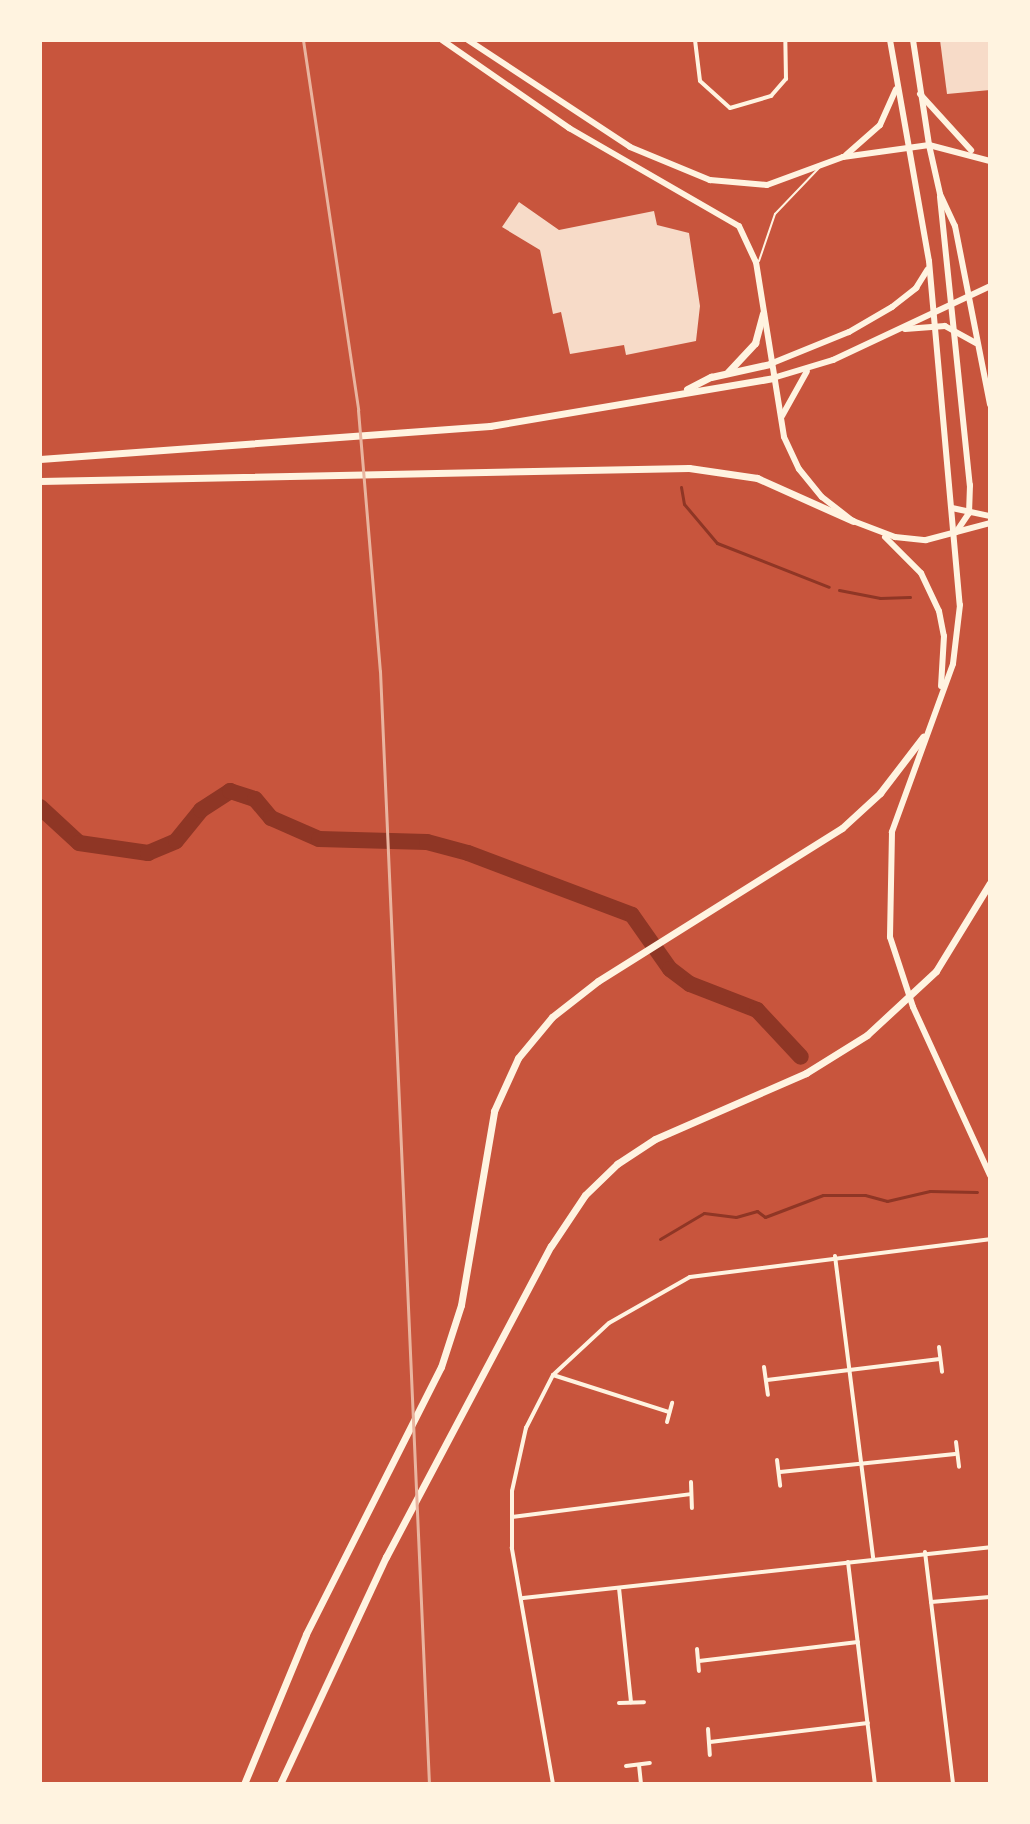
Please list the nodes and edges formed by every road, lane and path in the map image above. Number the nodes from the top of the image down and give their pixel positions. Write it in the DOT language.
graph roads {
  1 [pos="442,40"];
  2 [pos="468,40"];
  3 [pos="695,40"];
  4 [pos="785,40"];
  5 [pos="890,40"];
  6 [pos="913,40"];
  7 [pos="896,88"];
  8 [pos="918,91"];
  9 [pos="929,145"];
  10 [pos="907,146"];
  11 [pos="975,154"];
  12 [pos="843,157"];
  13 [pos="990,161"];
  14 [pos="823,166"];
  15 [pos="940,194"];
  16 [pos="929,261"];
  17 [pos="757,274"];
  18 [pos="990,286"];
  19 [pos="968,293"];
  20 [pos="952,301"];
  21 [pos="934,309"];
  22 [pos="763,313"];
  23 [pos="935,326"];
  24 [pos="955,328"];
  25 [pos="901,329"];
  26 [pos="979,346"];
  27 [pos="770,364"];
  28 [pos="810,368"];
  29 [pos="726,374"];
  30 [pos="773,378"];
  31 [pos="682,392"];
  32 [pos="990,405"];
  33 [pos="781,420"];
  34 [pos="40,459"];
  35 [pos="40,481"];
  36 [pos="952,508"];
  37 [pos="969,513"];
  38 [pos="990,516"];
  39 [pos="853,521"];
  40 [pos="990,523"];
  41 [pos="880,533"];
  42 [pos="954,534"];
  43 [pos="940,693"];
  44 [pos="923,737"];
  45 [pos="990,883"];
  46 [pos="990,1175"];
  47 [pos="990,1239"];
  48 [pos="835,1256"];
  49 [pos="939,1347"];
  50 [pos="940,1359"];
  51 [pos="764,1367"];
  52 [pos="849,1371"];
  53 [pos="942,1372"];
  54 [pos="553,1375"];
  55 [pos="767,1380"];
  56 [pos="768,1395"];
  57 [pos="672,1403"];
  58 [pos="669,1412"];
  59 [pos="667,1422"];
  60 [pos="956,1442"];
  61 [pos="955,1454"];
  62 [pos="777,1460"];
  63 [pos="861,1465"];
  64 [pos="959,1467"];
  65 [pos="780,1472"];
  66 [pos="691,1482"];
  67 [pos="780,1486"];
  68 [pos="691,1494"];
  69 [pos="692,1508"];
  70 [pos="512,1517"];
  71 [pos="989,1548"];
  72 [pos="925,1552"];
  73 [pos="873,1558"];
  74 [pos="848,1562"];
  75 [pos="619,1588"];
  76 [pos="990,1597"];
  77 [pos="523,1599"];
  78 [pos="931,1602"];
  79 [pos="858,1642"];
  80 [pos="697,1649"];
  81 [pos="699,1661"];
  82 [pos="699,1671"];
  83 [pos="631,1702"];
  84 [pos="644,1702"];
  85 [pos="619,1703"];
  86 [pos="868,1723"];
  87 [pos="708,1729"];
  88 [pos="710,1742"];
  89 [pos="710,1755"];
  90 [pos="650,1763"];
  91 [pos="639,1765"];
  92 [pos="626,1766"];
  93 [pos="244,1784"];
  94 [pos="280,1784"];
  95 [pos="553,1784"];
  96 [pos="641,1784"];
  97 [pos="875,1784"];
  98 [pos="953,1784"];
  1 -- 17 [label="highway"];
  2 -- 14 [label="highway"];
  3 -- 4 [label="street"];
  5 -- 7 [label="highway"];
  6 -- 8 [label="highway"];
  7 -- 10 [label="highway"];
  7 -- 12 [label="highway"];
  8 -- 9 [label="highway"];
  8 -- 11 [label="highway"];
  9 -- 10 [label="highway"];
  9 -- 11 [label="highway"];
  9 -- 15 [label="highway"];
  10 -- 12 [label="highway"];
  10 -- 16 [label="highway"];
  11 -- 13 [label="highway"];
  12 -- 14 [label="highway"];
  14 -- 17 [label="lane"];
  15 -- 19 [label="highway"];
  15 -- 20 [label="highway"];
  16 -- 21 [label="highway"];
  16 -- 27 [label="highway"];
  17 -- 22 [label="highway"];
  18 -- 19 [label="highway"];
  19 -- 20 [label="highway"];
  19 -- 26 [label="highway"];
  20 -- 21 [label="highway"];
  20 -- 24 [label="highway"];
  21 -- 23 [label="highway"];
  21 -- 25 [label="highway"];
  22 -- 27 [label="highway"];
  22 -- 29 [label="highway"];
  23 -- 24 [label="highway"];
  23 -- 25 [label="highway"];
  23 -- 36 [label="highway"];
  24 -- 26 [label="highway"];
  24 -- 37 [label="highway"];
  25 -- 28 [label="highway"];
  26 -- 32 [label="highway"];
  27 -- 29 [label="highway"];
  27 -- 30 [label="highway"];
  28 -- 30 [label="highway"];
  28 -- 33 [label="highway"];
  29 -- 31 [label="highway"];
  30 -- 31 [label="highway"];
  30 -- 33 [label="highway"];
  31 -- 34 [label="highway"];
  33 -- 39 [label="highway"];
  35 -- 39 [label="highway"];
  36 -- 37 [label="highway"];
  36 -- 42 [label="highway"];
  37 -- 38 [label="highway"];
  37 -- 42 [label="highway"];
  39 -- 41 [label="highway"];
  40 -- 42 [label="highway"];
  41 -- 42 [label="highway"];
  41 -- 43 [label="highway"];
  42 -- 43 [label="highway"];
  43 -- 44 [label="highway"];
  44 -- 46 [label="highway"];
  44 -- 93 [label="highway"];
  45 -- 94 [label="highway"];
  47 -- 48 [label="street"];
  48 -- 52 [label="street"];
  48 -- 54 [label="street"];
  49 -- 50 [label="street"];
  50 -- 52 [label="street"];
  50 -- 53 [label="street"];
  51 -- 55 [label="street"];
  52 -- 55 [label="street"];
  52 -- 63 [label="street"];
  54 -- 58 [label="street"];
  54 -- 70 [label="street"];
  55 -- 56 [label="street"];
  57 -- 58 [label="street"];
  58 -- 59 [label="street"];
  60 -- 61 [label="street"];
  61 -- 63 [label="street"];
  61 -- 64 [label="street"];
  62 -- 65 [label="street"];
  63 -- 65 [label="street"];
  63 -- 73 [label="street"];
  65 -- 67 [label="street"];
  66 -- 68 [label="street"];
  68 -- 69 [label="street"];
  68 -- 70 [label="street"];
  70 -- 77 [label="street"];
  71 -- 72 [label="street"];
  72 -- 73 [label="street"];
  72 -- 78 [label="street"];
  73 -- 74 [label="street"];
  74 -- 75 [label="street"];
  74 -- 79 [label="street"];
  75 -- 77 [label="street"];
  75 -- 83 [label="street"];
  76 -- 78 [label="street"];
  77 -- 95 [label="street"];
  78 -- 98 [label="street"];
  79 -- 81 [label="street"];
  79 -- 86 [label="street"];
  80 -- 81 [label="street"];
  81 -- 82 [label="street"];
  83 -- 84 [label="street"];
  83 -- 85 [label="street"];
  86 -- 88 [label="street"];
  86 -- 97 [label="street"];
  87 -- 88 [label="street"];
  88 -- 89 [label="street"];
  90 -- 91 [label="street"];
  91 -- 92 [label="street"];
  91 -- 96 [label="street"];
}
